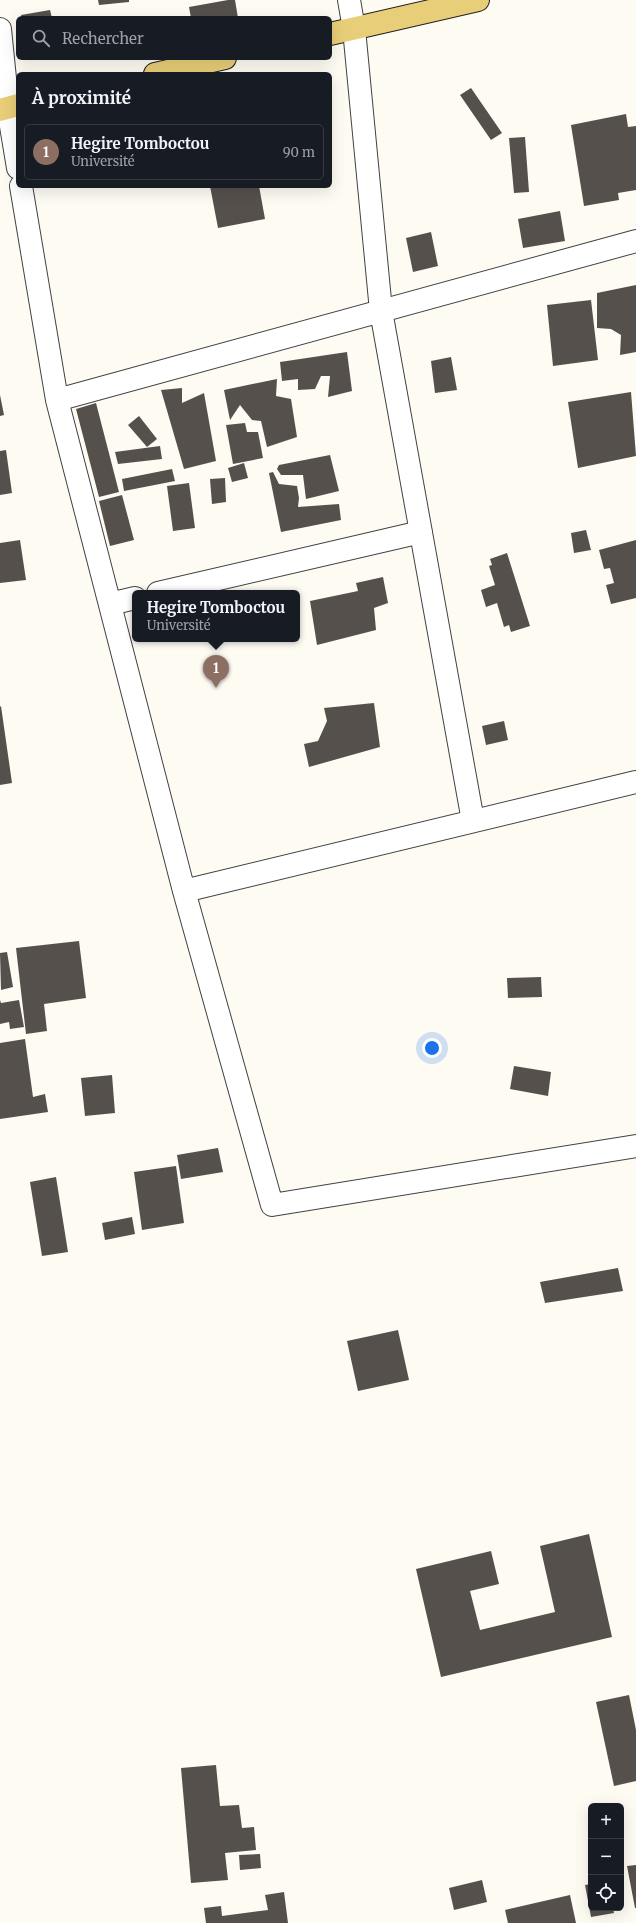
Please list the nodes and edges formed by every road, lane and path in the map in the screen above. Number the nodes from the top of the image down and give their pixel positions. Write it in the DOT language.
graph roads {
  1 [pos="349,0"];
  2 [pos="478,0"];
  3 [pos="0,29"];
  4 [pos="354,29"];
  5 [pos="332,34"];
  6 [pos="216,60"];
  7 [pos="164,72"];
  8 [pos="9,108"];
  9 [pos="16,155"];
  10 [pos="21,188"];
  11 [pos="636,241"];
  12 [pos="381,311"];
  13 [pos="57,400"];
  14 [pos="421,532"];
  15 [pos="171,590"];
  16 [pos="132,599"];
  17 [pos="110,604"];
  18 [pos="636,782"];
  19 [pos="473,821"];
  20 [pos="184,891"];
  21 [pos="636,1146"];
  1 -- 4 [label="street"];
  2 -- 4 [label="main road"];
  3 -- 8 [label="street"];
  4 -- 5 [label="main road"];
  4 -- 12 [label="street"];
  6 -- 7 [label="main road"];
  8 -- 9 [label="street"];
  10 -- 13 [label="street"];
  11 -- 12 [label="street"];
  12 -- 13 [label="street"];
  12 -- 14 [label="street"];
  13 -- 17 [label="street"];
  14 -- 15 [label="street"];
  14 -- 19 [label="street"];
  16 -- 17 [label="street"];
  17 -- 20 [label="street"];
  18 -- 19 [label="street"];
  19 -- 20 [label="street"];
  20 -- 21 [label="street"];
}
